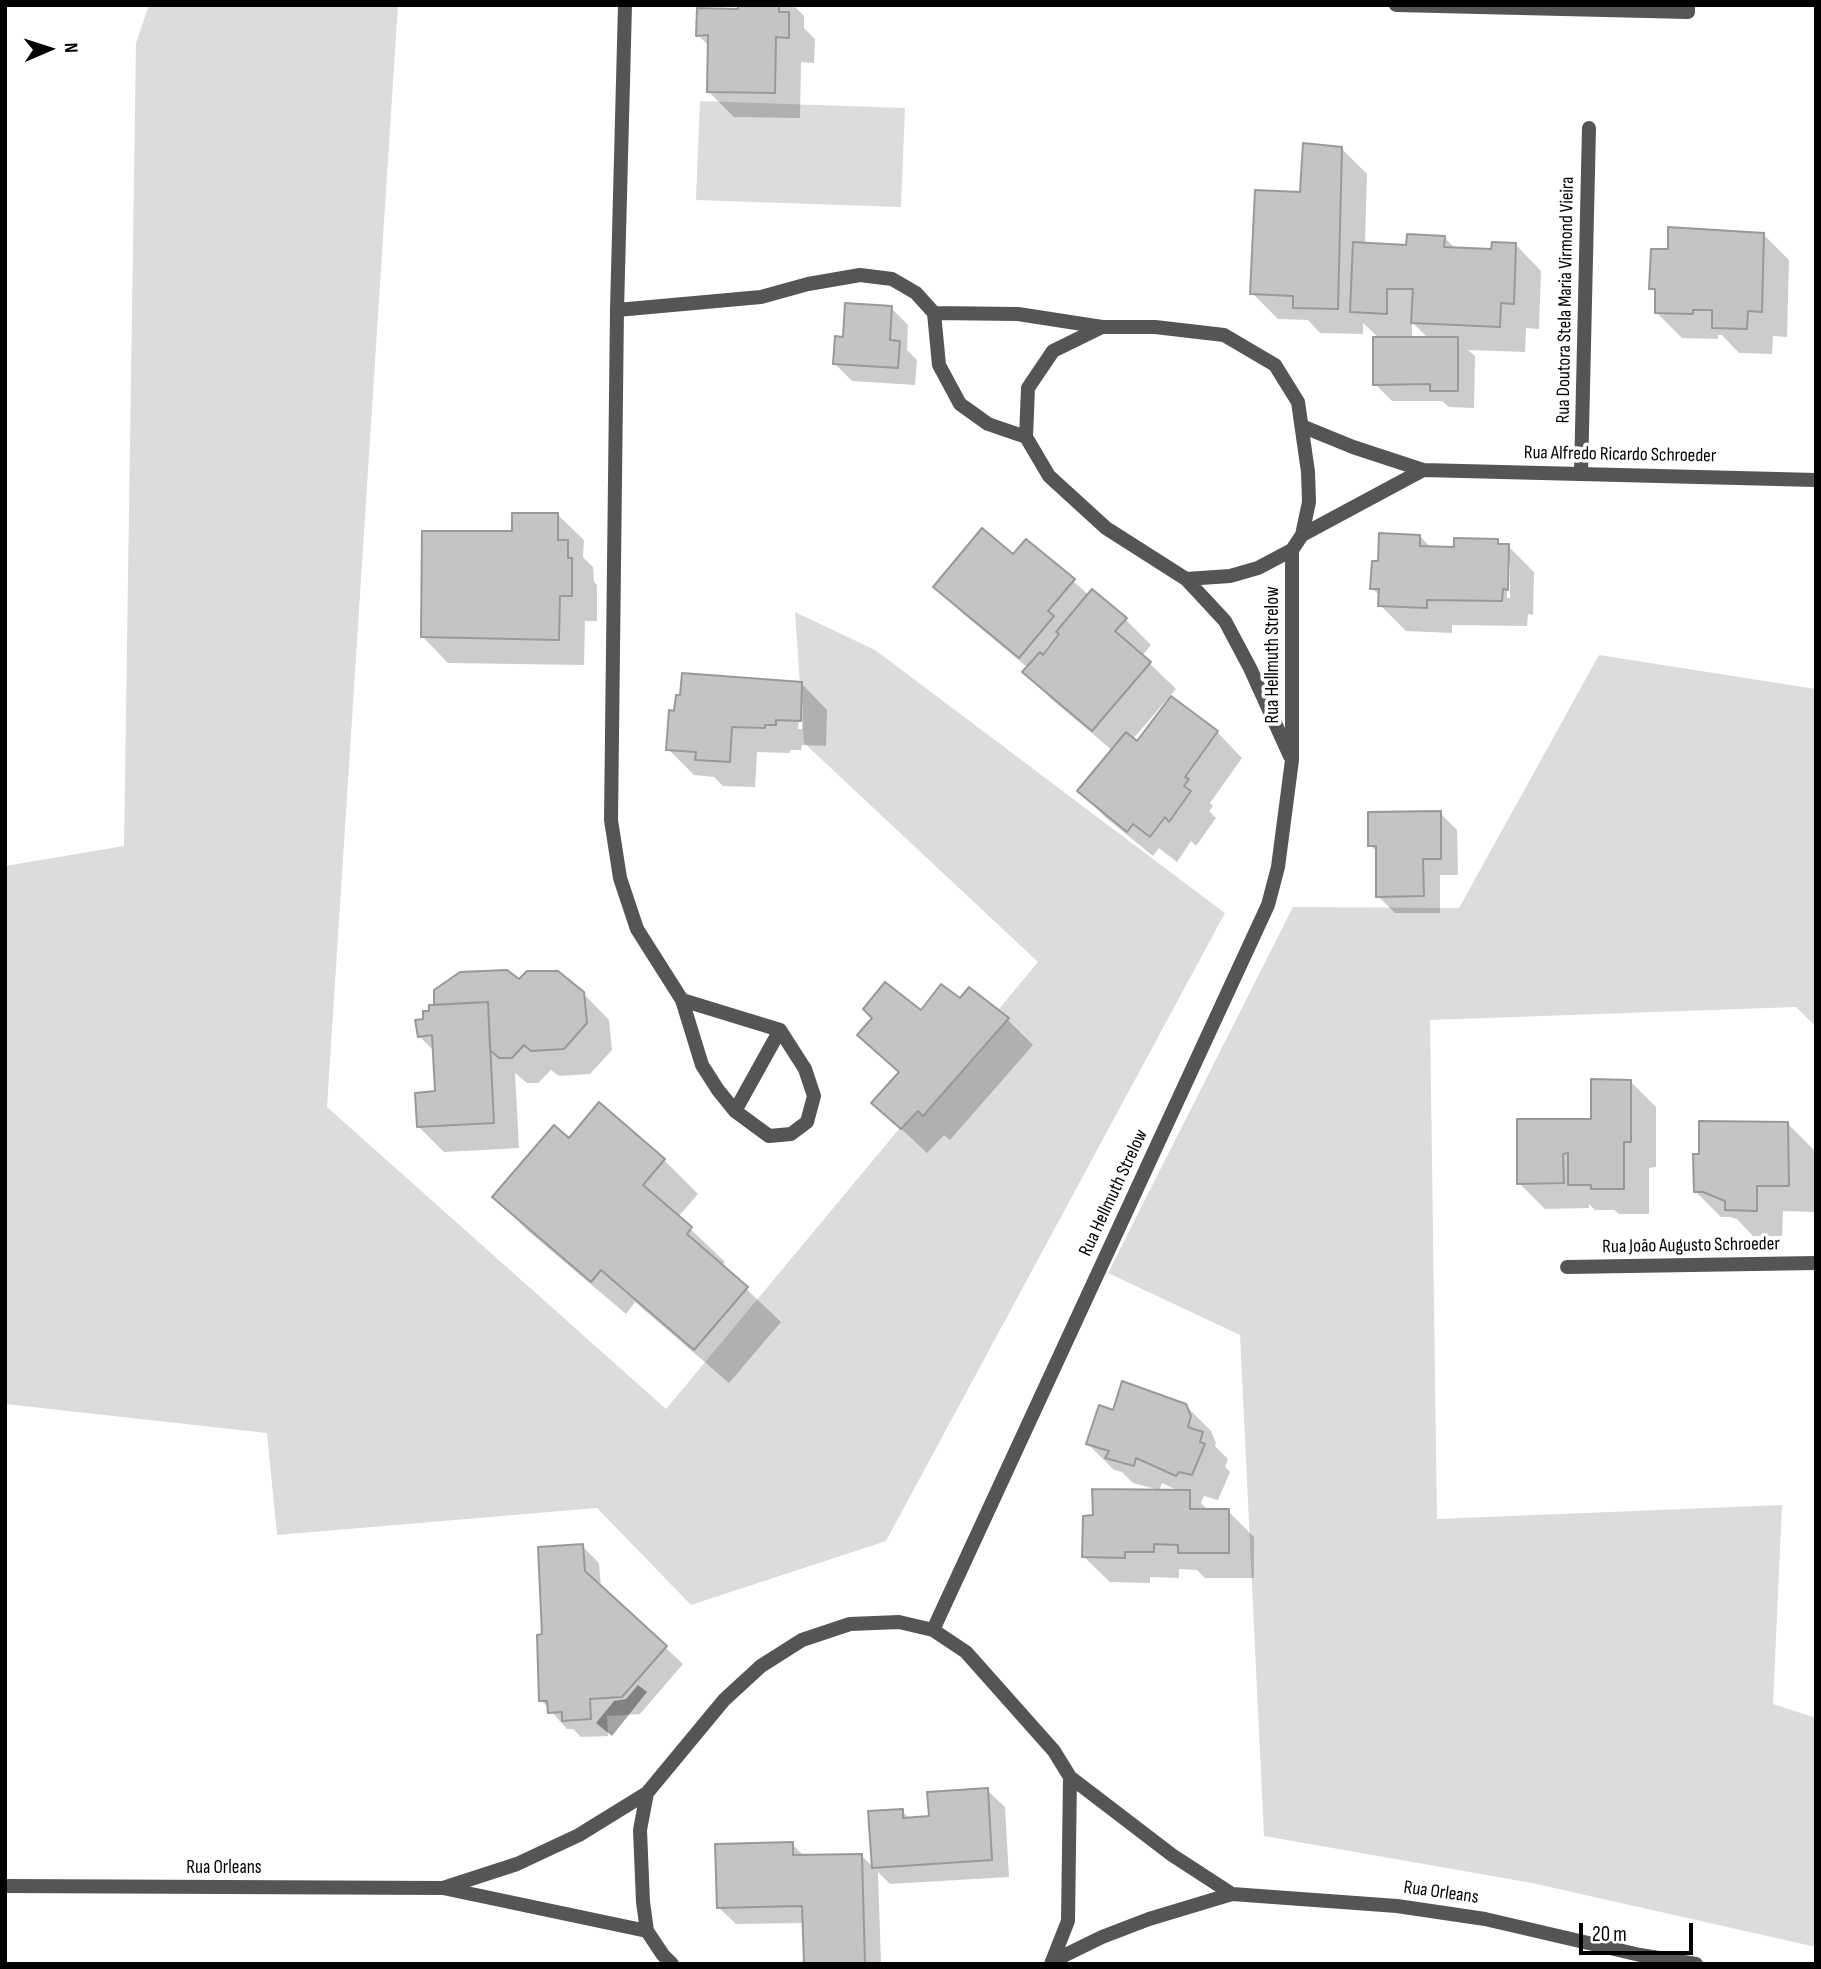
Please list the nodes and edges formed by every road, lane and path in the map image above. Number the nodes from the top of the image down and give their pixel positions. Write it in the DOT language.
graph roads {
  1 [pos="625,5"];
  2 [pos="1396,5"];
  3 [pos="1688,5"];
  4 [pos="1589,128"];
  5 [pos="617,310"];
  6 [pos="934,313"];
  7 [pos="1102,327"];
  8 [pos="1304,427"];
  9 [pos="1026,437"];
  10 [pos="1423,470"];
  11 [pos="1581,474"];
  12 [pos="1816,480"];
  13 [pos="1302,535"];
  14 [pos="1292,550"];
  15 [pos="1186,579"];
  16 [pos="1292,760"];
  17 [pos="682,1000"];
  18 [pos="780,1030"];
  19 [pos="735,1111"];
  20 [pos="1816,1263"];
  21 [pos="1567,1267"];
  22 [pos="933,1630"];
  23 [pos="1070,1777"];
  24 [pos="647,1793"];
  25 [pos="5,1886"];
  26 [pos="443,1888"];
  27 [pos="1232,1894"];
  28 [pos="648,1931"];
  29 [pos="1640,1955"];
  30 [pos="1052,1963"];
  31 [pos="672,1964"];
  32 [pos="1662,1964"];
  33 [pos="1696,1964"];
  1 -- 5 [label="street"];
  2 -- 3 [label="street"];
  4 -- 11 [label="street, Rua Doutora Stela Maria Virmond Vieira"];
  5 -- 6 [label="street"];
  5 -- 17 [label="street"];
  6 -- 7 [label="street"];
  6 -- 9 [label="street"];
  7 -- 8 [label="street"];
  7 -- 9 [label="street"];
  8 -- 10 [label="street, Rua Alfredo Ricardo Schroeder"];
  8 -- 13 [label="street"];
  9 -- 15 [label="street, Rua Hellmuth Strelow"];
  10 -- 11 [label="street, Rua Alfredo Ricardo Schroeder"];
  10 -- 13 [label="street, Rua Alfredo Ricardo Schroeder"];
  11 -- 12 [label="street, Rua Alfredo Ricardo Schroeder"];
  13 -- 14 [label="street"];
  14 -- 15 [label="street"];
  14 -- 16 [label="street, Rua Hellmuth Strelow"];
  15 -- 16 [label="street, Rua Hellmuth Strelow"];
  16 -- 22 [label="street, Rua Hellmuth Strelow"];
  17 -- 18 [label="street"];
  17 -- 19 [label="street"];
  18 -- 19 [label="street"];
  18 -- 19 [label="street"];
  20 -- 21 [label="street, Rua João Augusto Schroeder"];
  22 -- 23 [label="street"];
  22 -- 24 [label="street"];
  23 -- 27 [label="street, Rua Orleans"];
  23 -- 30 [label="street"];
  24 -- 26 [label="street, Rua Orleans"];
  24 -- 28 [label="street"];
  25 -- 26 [label="street, Rua Orleans"];
  26 -- 28 [label="street, Rua Orleans"];
  27 -- 29 [label="street, Rua Orleans"];
  27 -- 30 [label="street, Rua Orleans"];
  28 -- 31 [label="street"];
  29 -- 32 [label="street, Rua Orleans"];
  29 -- 33 [label="street, Rua Orleans"];
}
